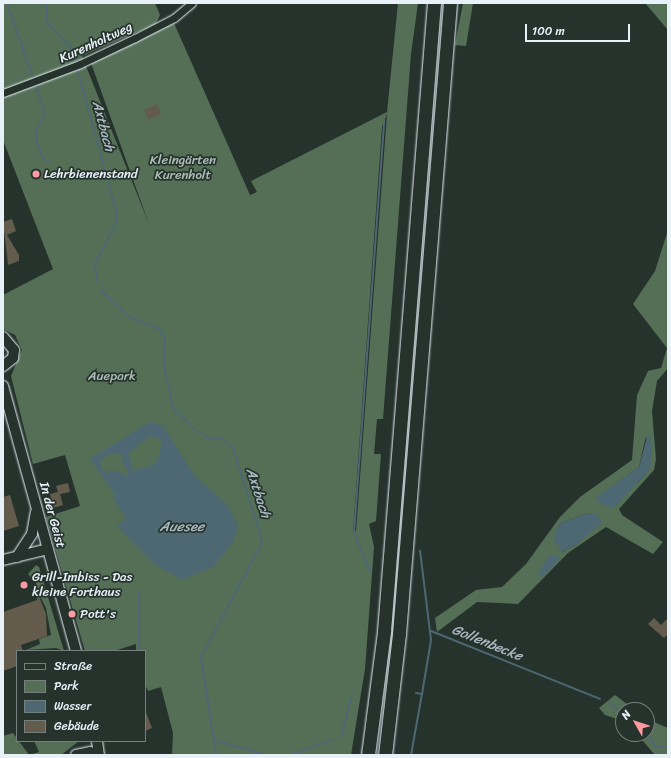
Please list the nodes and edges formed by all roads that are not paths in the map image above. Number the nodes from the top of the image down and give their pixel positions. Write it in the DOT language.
graph roads {
  1 [pos="192,3"];
  2 [pos="434,3"];
  3 [pos="450,3"];
  4 [pos="3,93"];
  5 [pos="3,337"];
  6 [pos="3,366"];
  7 [pos="3,386"];
  8 [pos="37,508"];
  9 [pos="48,549"];
  10 [pos="17,557"];
  11 [pos="3,560"];
  12 [pos="76,650"];
  13 [pos="89,742"];
  14 [pos="97,742"];
  15 [pos="80,753"];
  16 [pos="99,755"];
  17 [pos="368,755"];
  18 [pos="385,755"];
  1 -- 4 [label="street, Kurenholtweg"];
  2 -- 17 [label="highway"];
  3 -- 18 [label="highway"];
  5 -- 6 [label="main road"];
  7 -- 8 [label="main road, In der Geist"];
  8 -- 9 [label="main road, In der Geist"];
  8 -- 10 [label="main road"];
  9 -- 10 [label="main road"];
  9 -- 12 [label="main road, In der Geist"];
  10 -- 11 [label="main road"];
  13 -- 15 [label="main road"];
  14 -- 16 [label="main road"];
  15 -- 16 [label="main road"];
}
